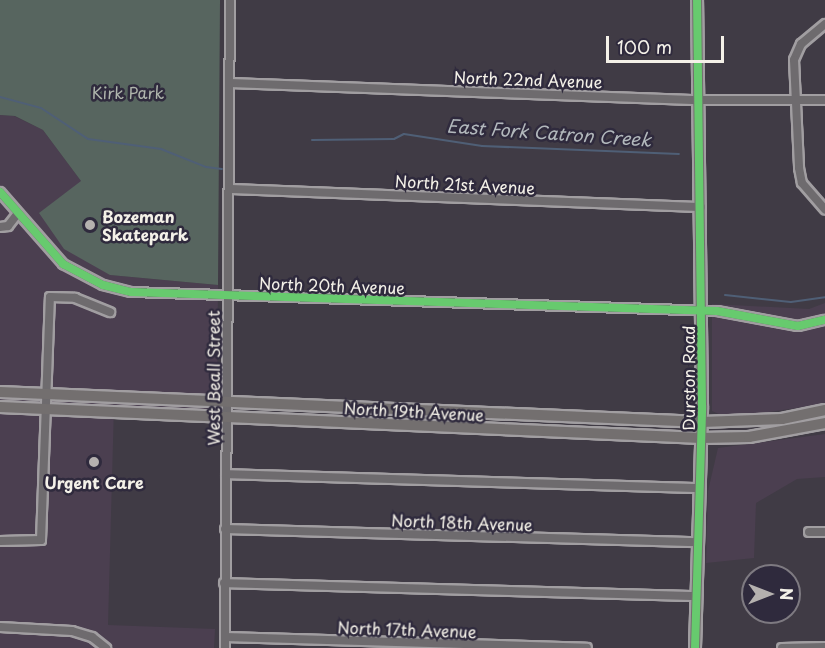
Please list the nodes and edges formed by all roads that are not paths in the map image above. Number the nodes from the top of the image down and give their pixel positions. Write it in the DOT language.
graph roads {
  1 [pos="230,0"];
  2 [pos="697,0"];
  3 [pos="825,24"];
  4 [pos="230,83"];
  5 [pos="699,100"];
  6 [pos="795,100"];
  7 [pos="825,100"];
  8 [pos="229,189"];
  9 [pos="0,192"];
  10 [pos="701,207"];
  11 [pos="825,209"];
  12 [pos="18,213"];
  13 [pos="0,227"];
  14 [pos="226,295"];
  15 [pos="110,312"];
  16 [pos="701,313"];
  17 [pos="825,320"];
  18 [pos="0,392"];
  19 [pos="47,395"];
  20 [pos="227,403"];
  21 [pos="0,407"];
  22 [pos="46,408"];
  23 [pos="825,410"];
  24 [pos="226,417"];
  25 [pos="702,422"];
  26 [pos="825,423"];
  27 [pos="701,438"];
  28 [pos="226,474"];
  29 [pos="699,488"];
  30 [pos="225,529"];
  31 [pos="808,532"];
  32 [pos="825,532"];
  33 [pos="0,541"];
  34 [pos="698,542"];
  35 [pos="224,584"];
  36 [pos="696,596"];
  37 [pos="0,627"];
  38 [pos="225,637"];
  39 [pos="825,646"];
  40 [pos="106,648"];
  41 [pos="225,648"];
  42 [pos="587,648"];
  43 [pos="695,648"];
  44 [pos="782,648"];
  1 -- 4 [label="street, West Beall Street"];
  2 -- 5 [label="main road, Durston Road"];
  3 -- 6 [label="street"];
  4 -- 5 [label="street, North 22nd Avenue"];
  4 -- 8 [label="street, West Beall Street"];
  5 -- 6 [label="street, North 22nd Avenue"];
  5 -- 10 [label="main road, Durston Road"];
  6 -- 7 [label="street, North 22nd Avenue"];
  6 -- 11 [label="street"];
  8 -- 10 [label="street, North 21st Avenue"];
  8 -- 14 [label="street, West Beall Street"];
  9 -- 12 [label="street, North 20th Avenue"];
  10 -- 16 [label="main road, Durston Road"];
  12 -- 13 [label="street"];
  12 -- 14 [label="street, North 20th Avenue"];
  14 -- 16 [label="street, North 20th Avenue"];
  14 -- 20 [label="street, West Beall Street"];
  15 -- 19 [label="street"];
  16 -- 17 [label="street, North 20th Avenue"];
  16 -- 25 [label="main road, Durston Road"];
  18 -- 19 [label="main road, North 19th Avenue"];
  19 -- 20 [label="main road, North 19th Avenue"];
  19 -- 22 [label="street"];
  20 -- 24 [label="street, West Beall Street"];
  20 -- 25 [label="main road, North 19th Avenue"];
  21 -- 22 [label="main road, North 19th Avenue"];
  22 -- 24 [label="main road, North 19th Avenue"];
  22 -- 33 [label="street"];
  23 -- 25 [label="main road, North 19th Avenue"];
  24 -- 27 [label="main road, North 19th Avenue"];
  24 -- 28 [label="street, West Beall Street"];
  25 -- 27 [label="main road, Durston Road"];
  26 -- 27 [label="main road, North 19th Avenue"];
  27 -- 29 [label="main road, Durston Road"];
  28 -- 29 [label="street"];
  28 -- 30 [label="street, West Beall Street"];
  29 -- 34 [label="main road, Durston Road"];
  30 -- 34 [label="street, North 18th Avenue"];
  30 -- 35 [label="street, West Beall Street"];
  31 -- 32 [label="street"];
  34 -- 36 [label="main road, Durston Road"];
  35 -- 36 [label="street"];
  35 -- 38 [label="street, West Beall Street"];
  36 -- 43 [label="main road, Durston Road"];
  37 -- 40 [label="street"];
  38 -- 41 [label="street, West Beall Street"];
  38 -- 42 [label="street, North 17th Avenue"];
  39 -- 44 [label="street"];
}
